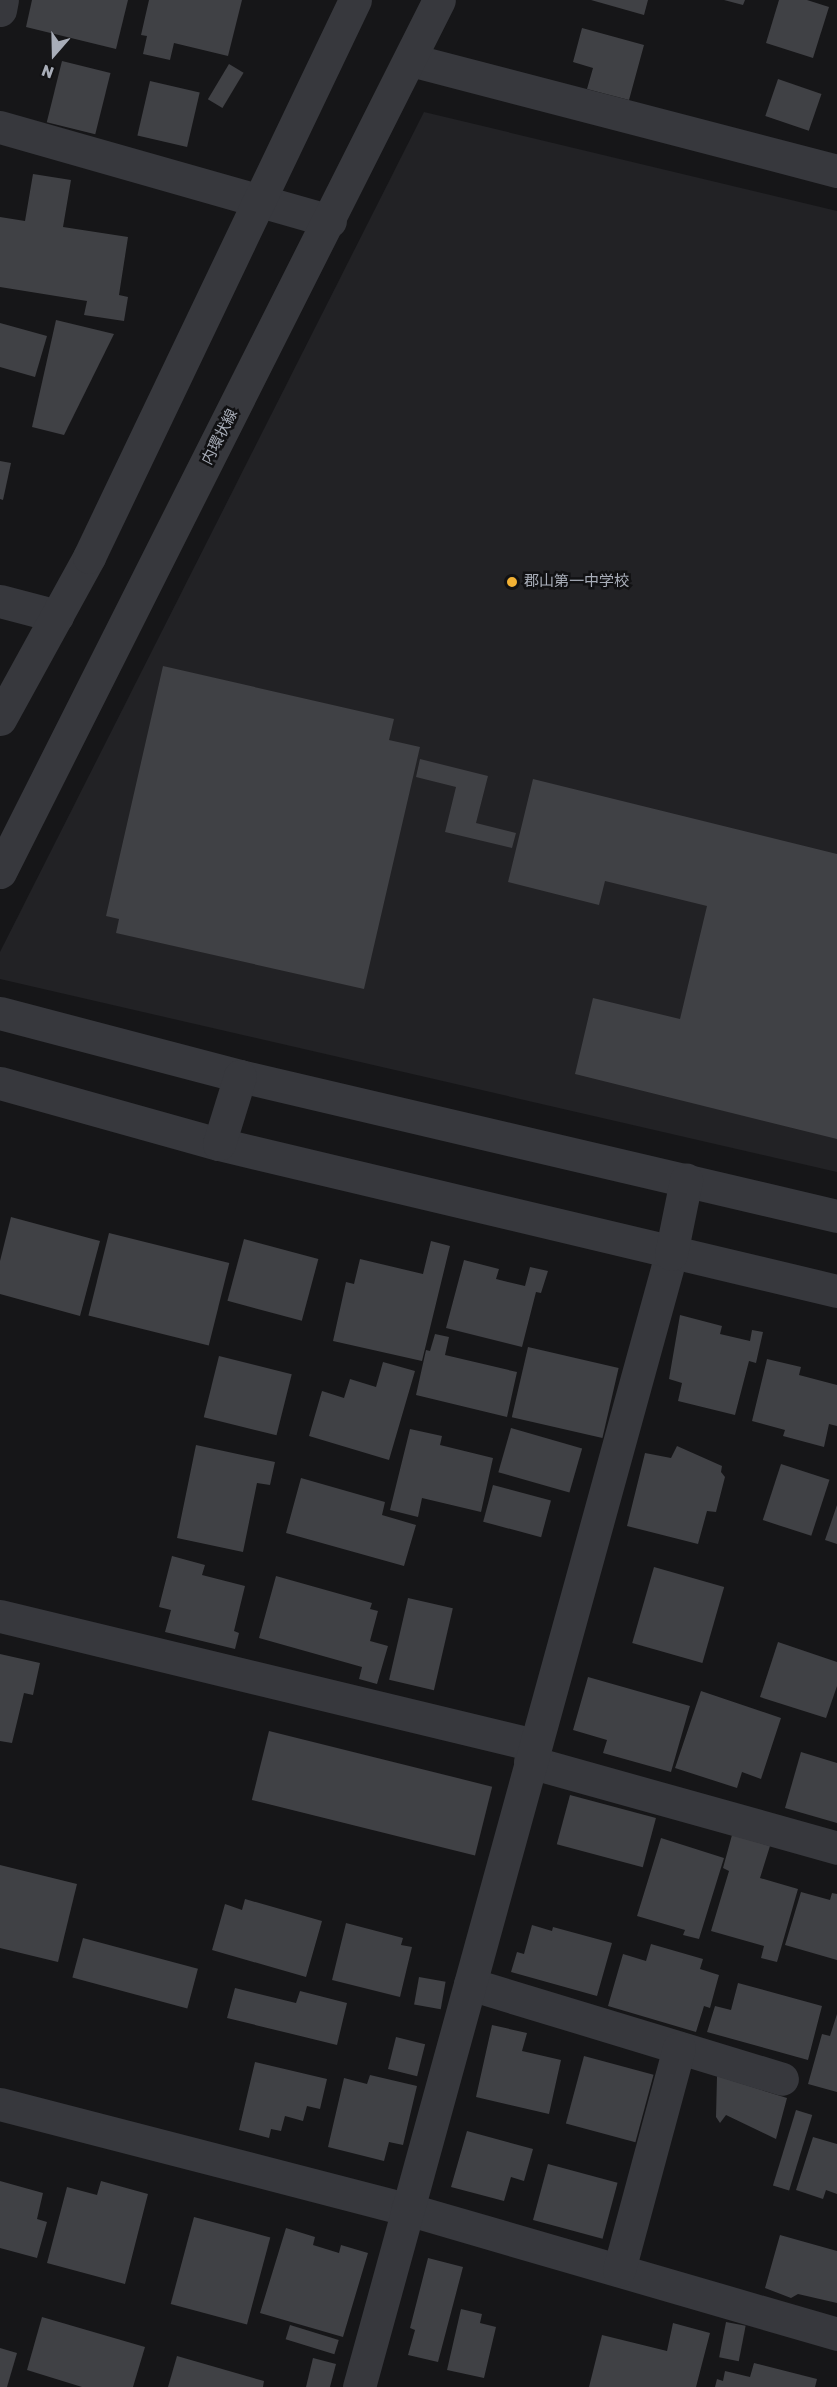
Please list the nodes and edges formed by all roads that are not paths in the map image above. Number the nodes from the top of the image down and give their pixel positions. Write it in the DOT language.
graph roads {
  1 [pos="2,0"];
  2 [pos="355,0"];
  3 [pos="439,0"];
  4 [pos="0,10"];
  5 [pos="411,60"];
  6 [pos="0,127"];
  7 [pos="837,171"];
  8 [pos="259,201"];
  9 [pos="330,221"];
  10 [pos="0,602"];
  11 [pos="57,616"];
  12 [pos="0,719"];
  13 [pos="0,872"];
  14 [pos="0,1013"];
  15 [pos="240,1076"];
  16 [pos="0,1083"];
  17 [pos="219,1144"];
  18 [pos="686,1180"];
  19 [pos="837,1216"];
  20 [pos="671,1254"];
  21 [pos="837,1291"];
  22 [pos="0,1616"];
  23 [pos="532,1753"];
  24 [pos="837,1848"];
  25 [pos="470,1984"];
  26 [pos="679,2048"];
  27 [pos="782,2079"];
  28 [pos="0,2104"];
  29 [pos="407,2209"];
  30 [pos="619,2271"];
  31 [pos="837,2334"];
  32 [pos="359,2387"];
  1 -- 4 [label="street"];
  2 -- 8 [label="street"];
  3 -- 5 [label="street, 内環状線"];
  5 -- 7 [label="street"];
  5 -- 9 [label="street, 内環状線"];
  6 -- 8 [label="street"];
  8 -- 9 [label="street"];
  8 -- 11 [label="street"];
  9 -- 13 [label="street, 内環状線"];
  10 -- 11 [label="street"];
  11 -- 12 [label="street"];
  14 -- 15 [label="street"];
  15 -- 17 [label="street"];
  15 -- 18 [label="street"];
  16 -- 17 [label="street"];
  17 -- 20 [label="street"];
  18 -- 19 [label="street"];
  18 -- 20 [label="street"];
  20 -- 21 [label="street"];
  20 -- 23 [label="street"];
  22 -- 23 [label="street"];
  23 -- 24 [label="street"];
  23 -- 25 [label="street"];
  25 -- 26 [label="street"];
  25 -- 29 [label="street"];
  26 -- 27 [label="street"];
  26 -- 30 [label="street"];
  28 -- 29 [label="street"];
  29 -- 30 [label="street"];
  29 -- 32 [label="street"];
  30 -- 31 [label="street"];
}
